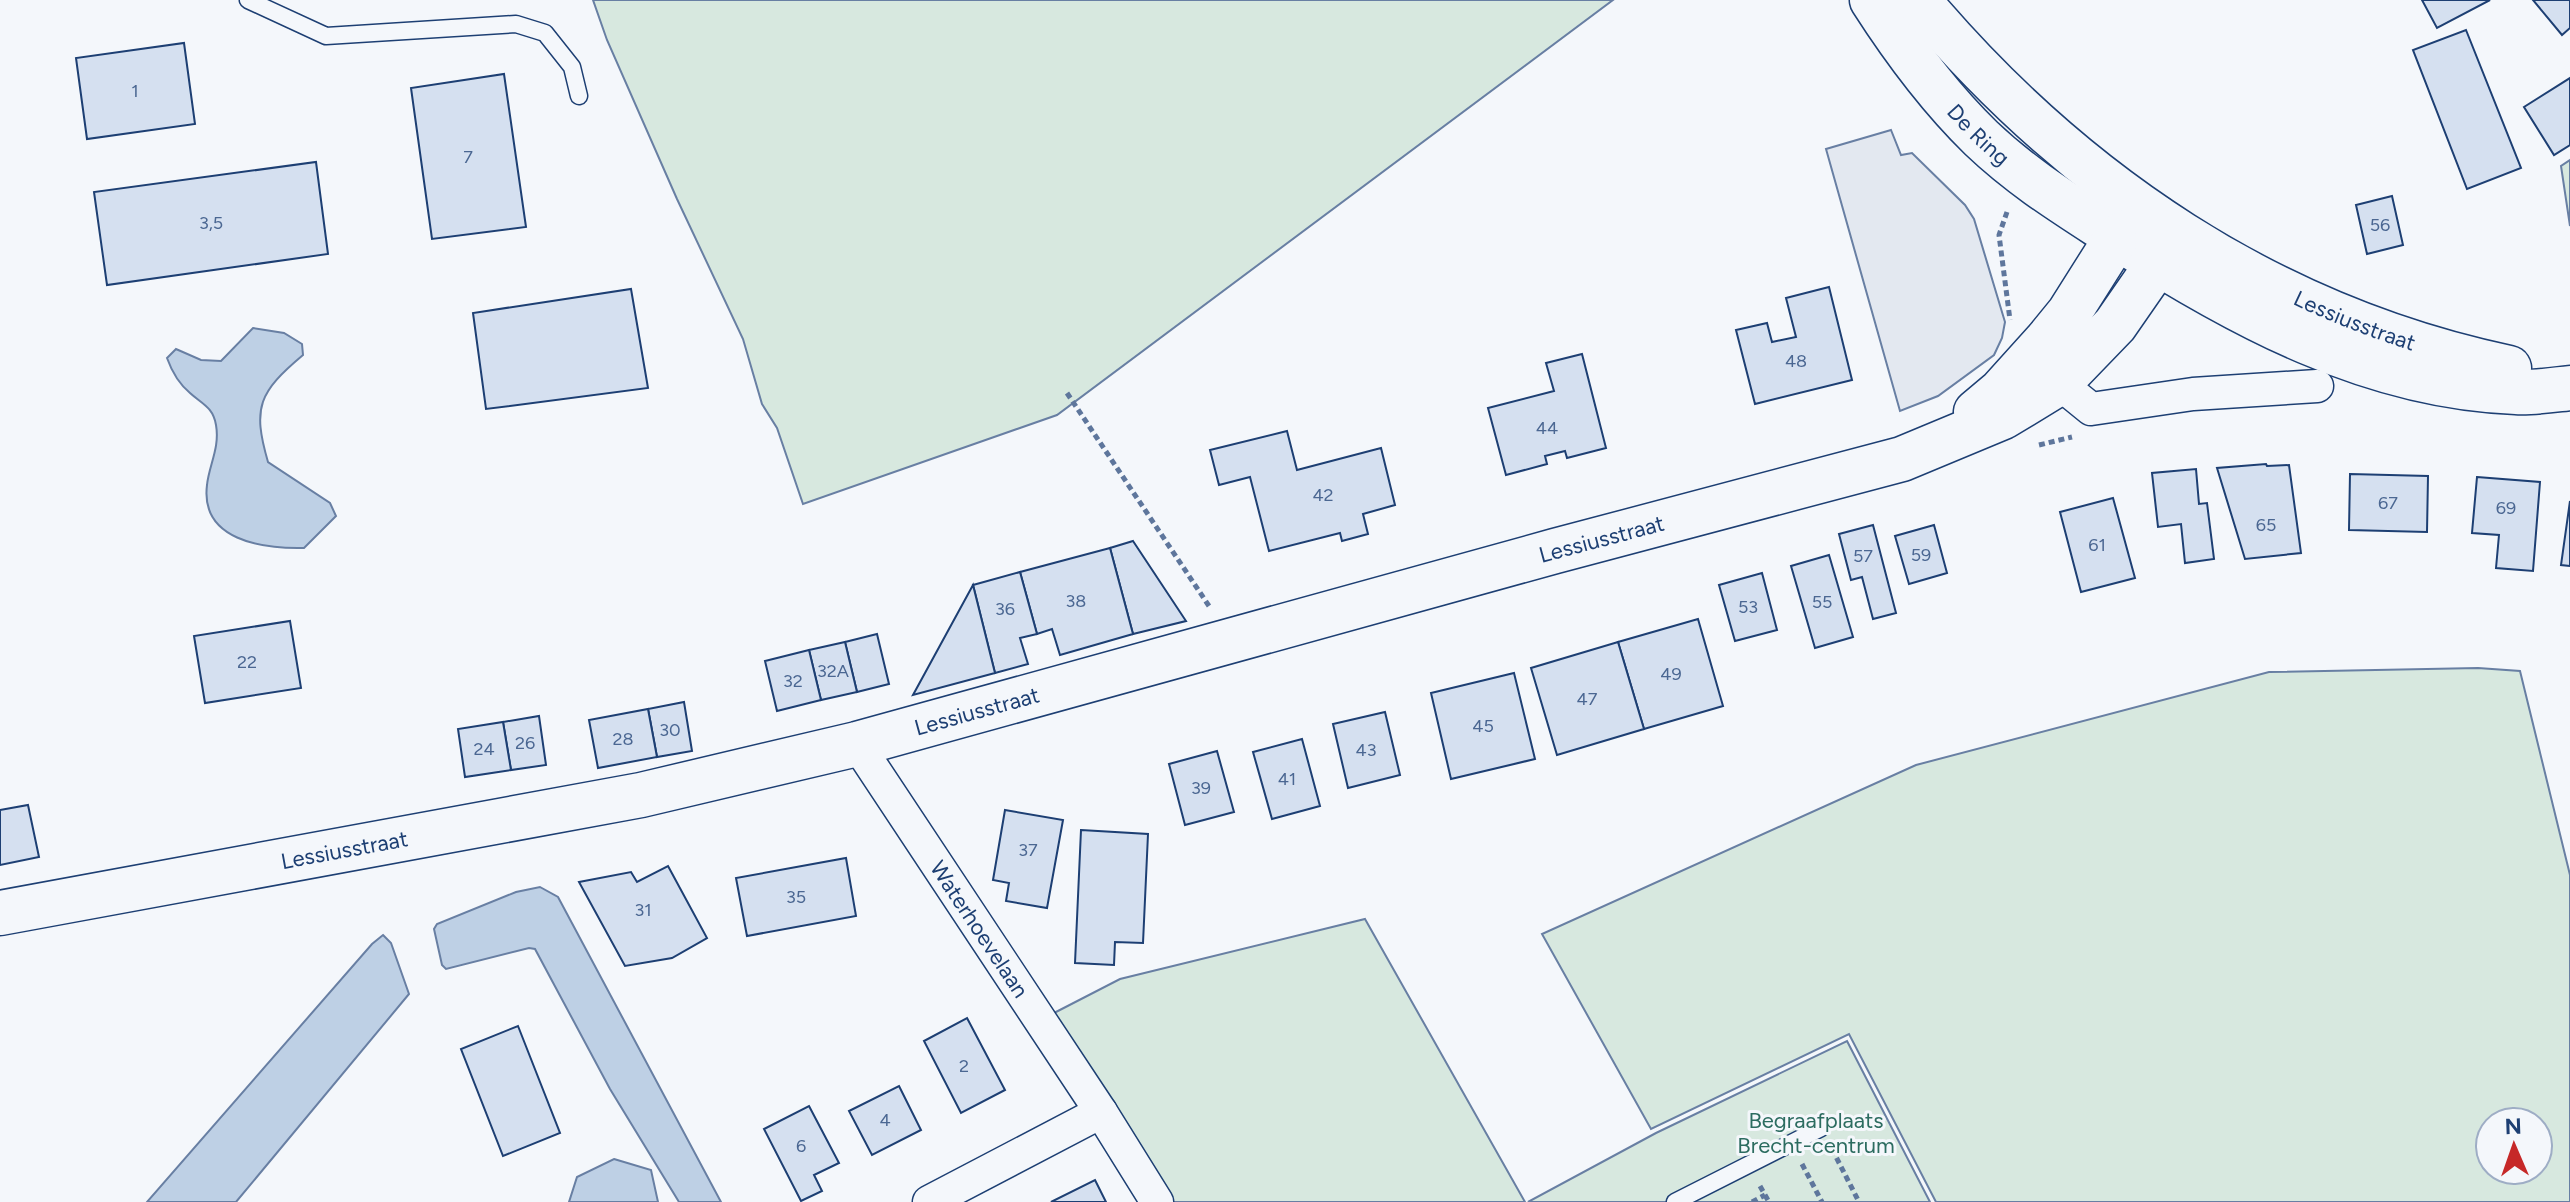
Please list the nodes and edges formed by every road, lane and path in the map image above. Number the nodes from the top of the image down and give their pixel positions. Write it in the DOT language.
graph roads {
  1 [pos="248,0"];
  2 [pos="1872,0"];
  3 [pos="1918,0"];
  4 [pos="579,96"];
  5 [pos="2009,209"];
  6 [pos="2157,218"];
  7 [pos="2117,237"];
  8 [pos="2158,263"];
  9 [pos="2010,326"];
  10 [pos="2059,383"];
  11 [pos="2317,386"];
  12 [pos="2570,387"];
  13 [pos="1067,393"];
  14 [pos="1937,444"];
  15 [pos="1232,640"];
  16 [pos="857,744"];
  17 [pos="0,913"];
  18 [pos="1101,1112"];
  19 [pos="1821,1128"];
  20 [pos="1791,1142"];
  21 [pos="1765,1195"];
  22 [pos="929,1202"];
  23 [pos="1157,1202"];
  24 [pos="1675,1202"];
  25 [pos="1752,1202"];
  26 [pos="1822,1202"];
  27 [pos="1859,1202"];
  1 -- 4 [label="lane"];
  2 -- 7 [label="main road, De Ring"];
  3 -- 6 [label="main road, De Ring"];
  5 -- 9 [label="path"];
  6 -- 7 [label="main road"];
  6 -- 8 [label="main road"];
  6 -- 12 [label="main road, Lessiusstraat"];
  7 -- 8 [label="main road, De Ring"];
  7 -- 14 [label="main road, Lessiusstraat"];
  8 -- 10 [label="main road, Lessiusstraat"];
  8 -- 12 [label="main road, Lessiusstraat"];
  10 -- 11 [label="street"];
  10 -- 14 [label="main road, Lessiusstraat"];
  13 -- 15 [label="path"];
  14 -- 15 [label="main road, Lessiusstraat"];
  15 -- 16 [label="main road, Lessiusstraat"];
  16 -- 17 [label="main road, Lessiusstraat"];
  16 -- 18 [label="street, Waterhoevelaan"];
  18 -- 22 [label="street"];
  18 -- 23 [label="street, Waterhoevelaan"];
  19 -- 20 [label="lane"];
  19 -- 27 [label="path"];
  20 -- 24 [label="lane"];
  20 -- 26 [label="path"];
  21 -- 25 [label="path"];
}
